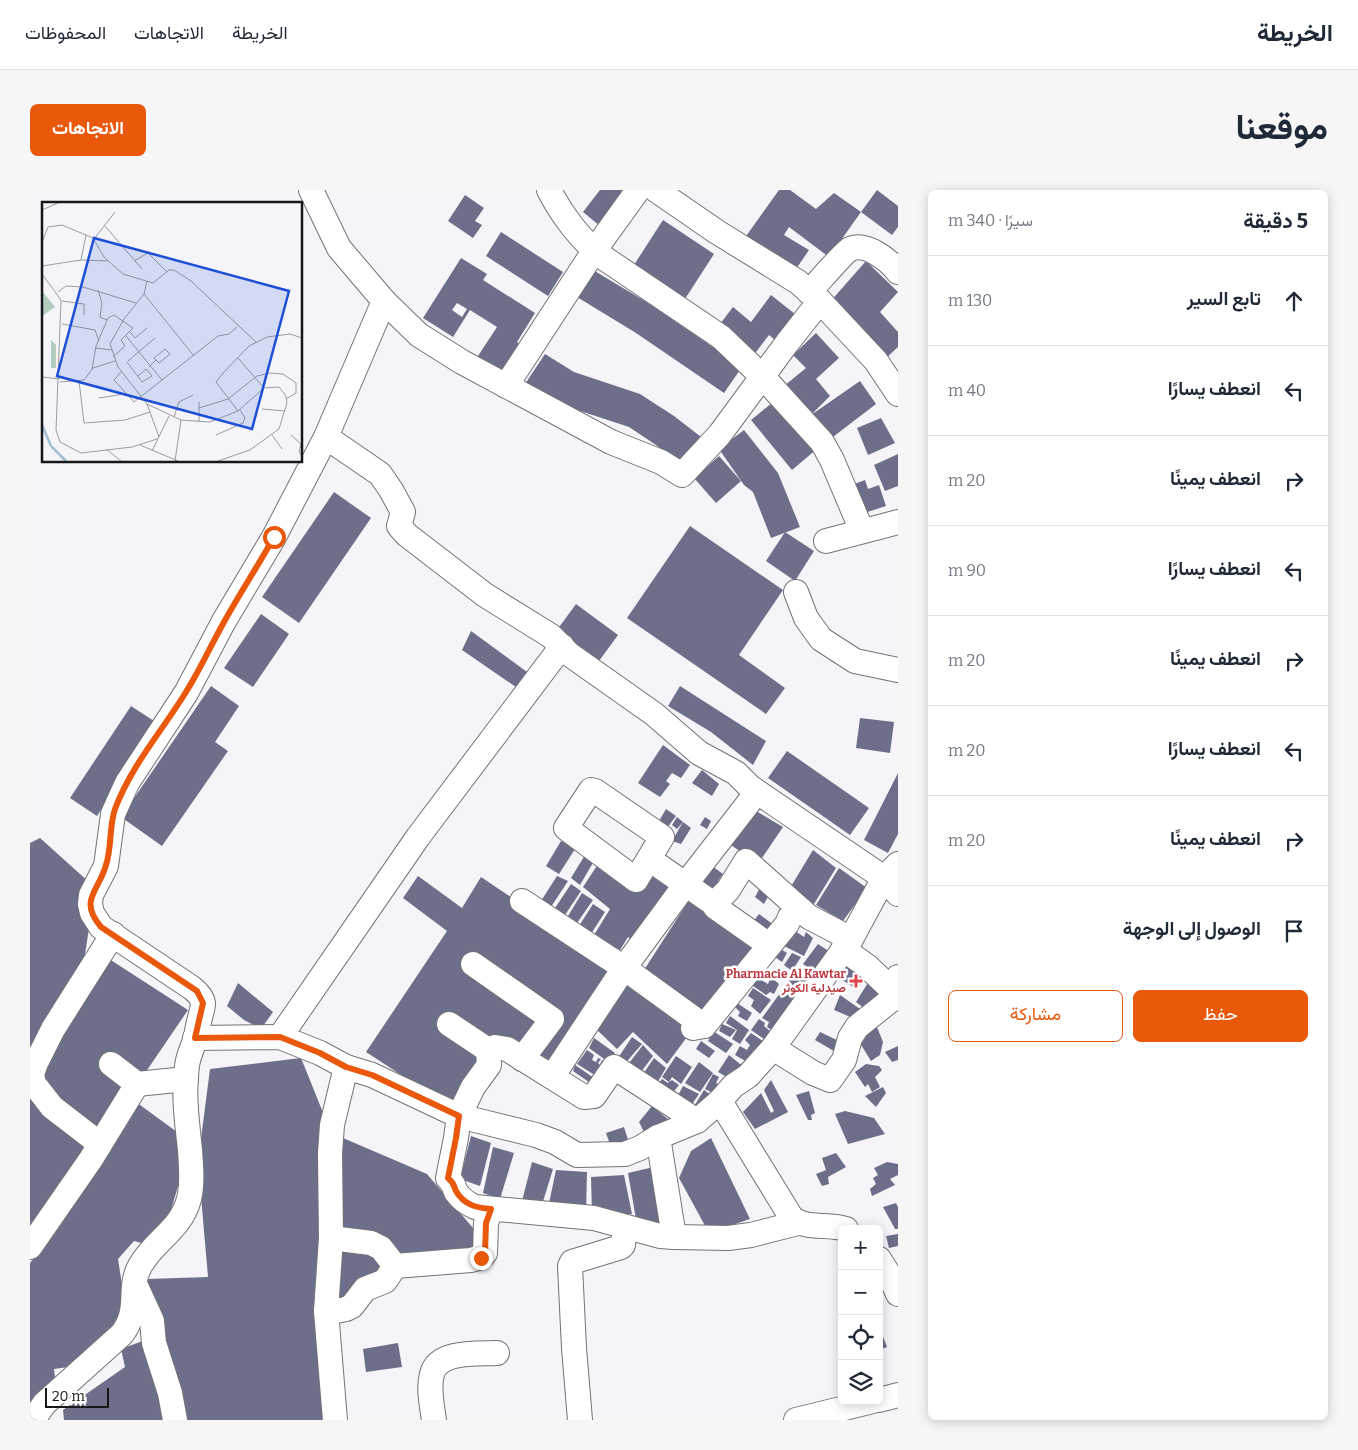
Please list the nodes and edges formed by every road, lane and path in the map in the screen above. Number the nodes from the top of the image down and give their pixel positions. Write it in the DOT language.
graph roads {
  1 [pos="311,190"];
  2 [pos="549,190"];
  3 [pos="638,190"];
  4 [pos="656,190"];
  5 [pos="594,250"];
  6 [pos="898,272"];
  7 [pos="814,297"];
  8 [pos="384,301"];
  9 [pos="763,376"];
  10 [pos="506,386"];
  11 [pos="898,394"];
  12 [pos="326,437"];
  13 [pos="898,522"];
  14 [pos="862,531"];
  15 [pos="826,540"];
  16 [pos="796,592"];
  17 [pos="562,646"];
  18 [pos="898,670"];
  19 [pos="757,792"];
  20 [pos="649,859"];
  21 [pos="893,879"];
  22 [pos="685,885"];
  23 [pos="522,901"];
  24 [pos="714,904"];
  25 [pos="801,910"];
  26 [pos="113,934"];
  27 [pos="847,944"];
  28 [pos="770,945"];
  29 [pos="473,964"];
  30 [pos="624,968"];
  31 [pos="896,991"];
  32 [pos="449,1024"];
  33 [pos="280,1037"];
  34 [pos="195,1038"];
  35 [pos="773,1048"];
  36 [pos="488,1050"];
  37 [pos="522,1059"];
  38 [pos="111,1064"];
  39 [pos="346,1067"];
  40 [pos="552,1077"];
  41 [pos="186,1080"];
  42 [pos="137,1084"];
  43 [pos="720,1101"];
  44 [pos="459,1116"];
  45 [pos="696,1121"];
  46 [pos="658,1137"];
  47 [pos="100,1144"];
  48 [pos="491,1209"];
  49 [pos="798,1222"];
  50 [pos="625,1227"];
  51 [pos="838,1227"];
  52 [pos="674,1237"];
  53 [pos="331,1238"];
  54 [pos="30,1247"];
  55 [pos="883,1265"];
  56 [pos="395,1266"];
  57 [pos="134,1282"];
  58 [pos="896,1286"];
  59 [pos="326,1311"];
  60 [pos="497,1353"];
  61 [pos="898,1395"];
  62 [pos="883,1399"];
  63 [pos="858,1405"];
  64 [pos="32,1418"];
  65 [pos="175,1420"];
  66 [pos="335,1420"];
  67 [pos="434,1420"];
  68 [pos="580,1420"];
  69 [pos="796,1420"];
  1 -- 8 [label="street"];
  2 -- 5 [label="street"];
  3 -- 5 [label="street"];
  4 -- 7 [label="street"];
  5 -- 9 [label="street"];
  5 -- 10 [label="street"];
  6 -- 7 [label="street"];
  7 -- 9 [label="street"];
  7 -- 11 [label="street"];
  8 -- 10 [label="street"];
  8 -- 12 [label="street"];
  9 -- 10 [label="street"];
  9 -- 14 [label="street"];
  12 -- 17 [label="street"];
  12 -- 26 [label="street"];
  13 -- 14 [label="street"];
  14 -- 15 [label="street"];
  16 -- 18 [label="street"];
  17 -- 19 [label="street"];
  17 -- 33 [label="street"];
  19 -- 21 [label="street"];
  19 -- 22 [label="street"];
  20 -- 22 [label="street"];
  21 -- 27 [label="street"];
  22 -- 24 [label="street"];
  22 -- 30 [label="street"];
  23 -- 30 [label="street"];
  24 -- 25 [label="street"];
  24 -- 28 [label="street"];
  25 -- 27 [label="street"];
  25 -- 28 [label="street"];
  26 -- 34 [label="street"];
  26 -- 47 [label="street"];
  27 -- 31 [label="street"];
  27 -- 35 [label="street"];
  28 -- 30 [label="street"];
  29 -- 37 [label="street"];
  30 -- 40 [label="street"];
  31 -- 35 [label="street"];
  32 -- 36 [label="street"];
  33 -- 34 [label="street"];
  33 -- 39 [label="street"];
  34 -- 41 [label="street"];
  35 -- 43 [label="street"];
  36 -- 37 [label="street"];
  36 -- 44 [label="street"];
  37 -- 40 [label="street"];
  38 -- 42 [label="street"];
  39 -- 44 [label="street"];
  39 -- 53 [label="street"];
  40 -- 45 [label="street"];
  41 -- 42 [label="street"];
  41 -- 57 [label="street"];
  42 -- 47 [label="street"];
  43 -- 45 [label="street"];
  43 -- 49 [label="street"];
  44 -- 46 [label="street"];
  44 -- 48 [label="street"];
  45 -- 46 [label="street"];
  46 -- 52 [label="street"];
  47 -- 54 [label="street"];
  48 -- 50 [label="street"];
  48 -- 56 [label="street"];
  49 -- 51 [label="street"];
  49 -- 52 [label="street"];
  50 -- 52 [label="street"];
  50 -- 68 [label="street"];
  53 -- 56 [label="street"];
  53 -- 59 [label="street"];
  55 -- 58 [label="street"];
  56 -- 59 [label="street"];
  57 -- 64 [label="street"];
  57 -- 65 [label="street"];
  59 -- 66 [label="street"];
  60 -- 67 [label="street"];
  61 -- 62 [label="street"];
  63 -- 69 [label="street"];
}
